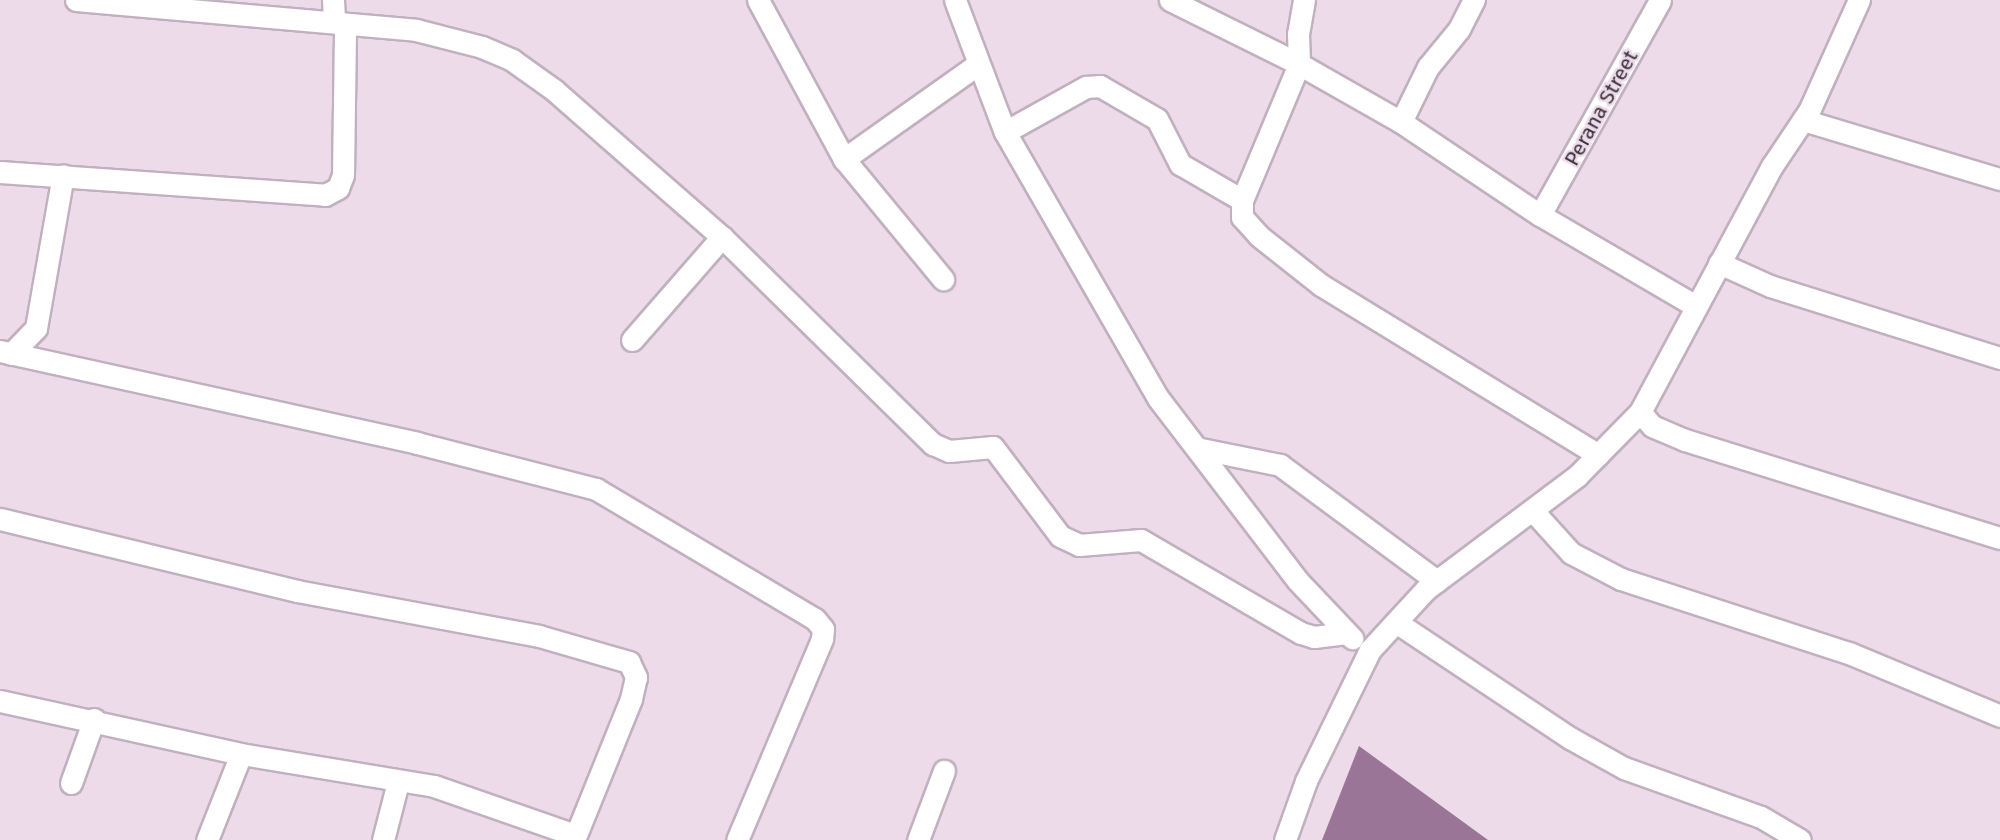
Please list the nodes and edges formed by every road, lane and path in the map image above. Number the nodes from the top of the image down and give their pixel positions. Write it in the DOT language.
graph roads {
  1 [pos="76,0"];
  2 [pos="333,0"];
  3 [pos="758,0"];
  4 [pos="955,0"];
  5 [pos="1170,0"];
  6 [pos="1304,0"];
  7 [pos="1474,0"];
  8 [pos="1660,0"];
  9 [pos="1859,0"];
  10 [pos="339,23"];
  11 [pos="978,64"];
  12 [pos="1300,64"];
  13 [pos="1803,120"];
  14 [pos="1401,122"];
  15 [pos="1004,132"];
  16 [pos="844,159"];
  17 [pos="0,172"];
  18 [pos="63,175"];
  19 [pos="2000,178"];
  20 [pos="1242,200"];
  21 [pos="1539,215"];
  22 [pos="722,237"];
  23 [pos="1719,263"];
  24 [pos="943,279"];
  25 [pos="1696,306"];
  26 [pos="632,340"];
  27 [pos="5,352"];
  28 [pos="2000,358"];
  29 [pos="1640,412"];
  30 [pos="1202,449"];
  31 [pos="1598,455"];
  32 [pos="1533,511"];
  33 [pos="0,519"];
  34 [pos="2000,538"];
  35 [pos="1437,581"];
  36 [pos="1396,622"];
  37 [pos="1345,633"];
  38 [pos="1370,650"];
  39 [pos="0,701"];
  40 [pos="2000,716"];
  41 [pos="94,719"];
  42 [pos="241,754"];
  43 [pos="944,771"];
  44 [pos="398,782"];
  45 [pos="71,783"];
  46 [pos="574,837"];
  47 [pos="207,840"];
  48 [pos="383,840"];
  49 [pos="737,840"];
  50 [pos="918,840"];
  51 [pos="1285,840"];
  52 [pos="1800,840"];
  1 -- 10 [label="street"];
  2 -- 10 [label="street"];
  3 -- 16 [label="street"];
  4 -- 11 [label="street"];
  5 -- 12 [label="street"];
  6 -- 12 [label="street"];
  7 -- 14 [label="street"];
  8 -- 21 [label="street, Perana Street"];
  9 -- 13 [label="street"];
  10 -- 18 [label="street"];
  10 -- 22 [label="street"];
  11 -- 15 [label="street"];
  11 -- 16 [label="street"];
  12 -- 14 [label="street"];
  12 -- 20 [label="street"];
  13 -- 19 [label="street"];
  13 -- 23 [label="street"];
  14 -- 21 [label="street"];
  15 -- 20 [label="street"];
  15 -- 30 [label="street"];
  16 -- 24 [label="street"];
  17 -- 18 [label="street"];
  18 -- 27 [label="street"];
  20 -- 31 [label="street"];
  21 -- 25 [label="street"];
  22 -- 26 [label="street"];
  22 -- 37 [label="street"];
  23 -- 25 [label="street"];
  23 -- 28 [label="street"];
  25 -- 29 [label="street"];
  27 -- 49 [label="street"];
  29 -- 31 [label="street"];
  29 -- 34 [label="street"];
  30 -- 35 [label="street"];
  30 -- 37 [label="street"];
  31 -- 32 [label="street"];
  32 -- 35 [label="street"];
  32 -- 40 [label="street"];
  33 -- 46 [label="street"];
  35 -- 36 [label="street"];
  36 -- 38 [label="street"];
  36 -- 52 [label="street"];
  37 -- 38 [label="street"];
  38 -- 51 [label="street"];
  39 -- 41 [label="street"];
  41 -- 42 [label="street"];
  41 -- 45 [label="street"];
  42 -- 44 [label="street"];
  42 -- 47 [label="street"];
  43 -- 50 [label="street"];
  44 -- 46 [label="street"];
  44 -- 48 [label="street"];
}
